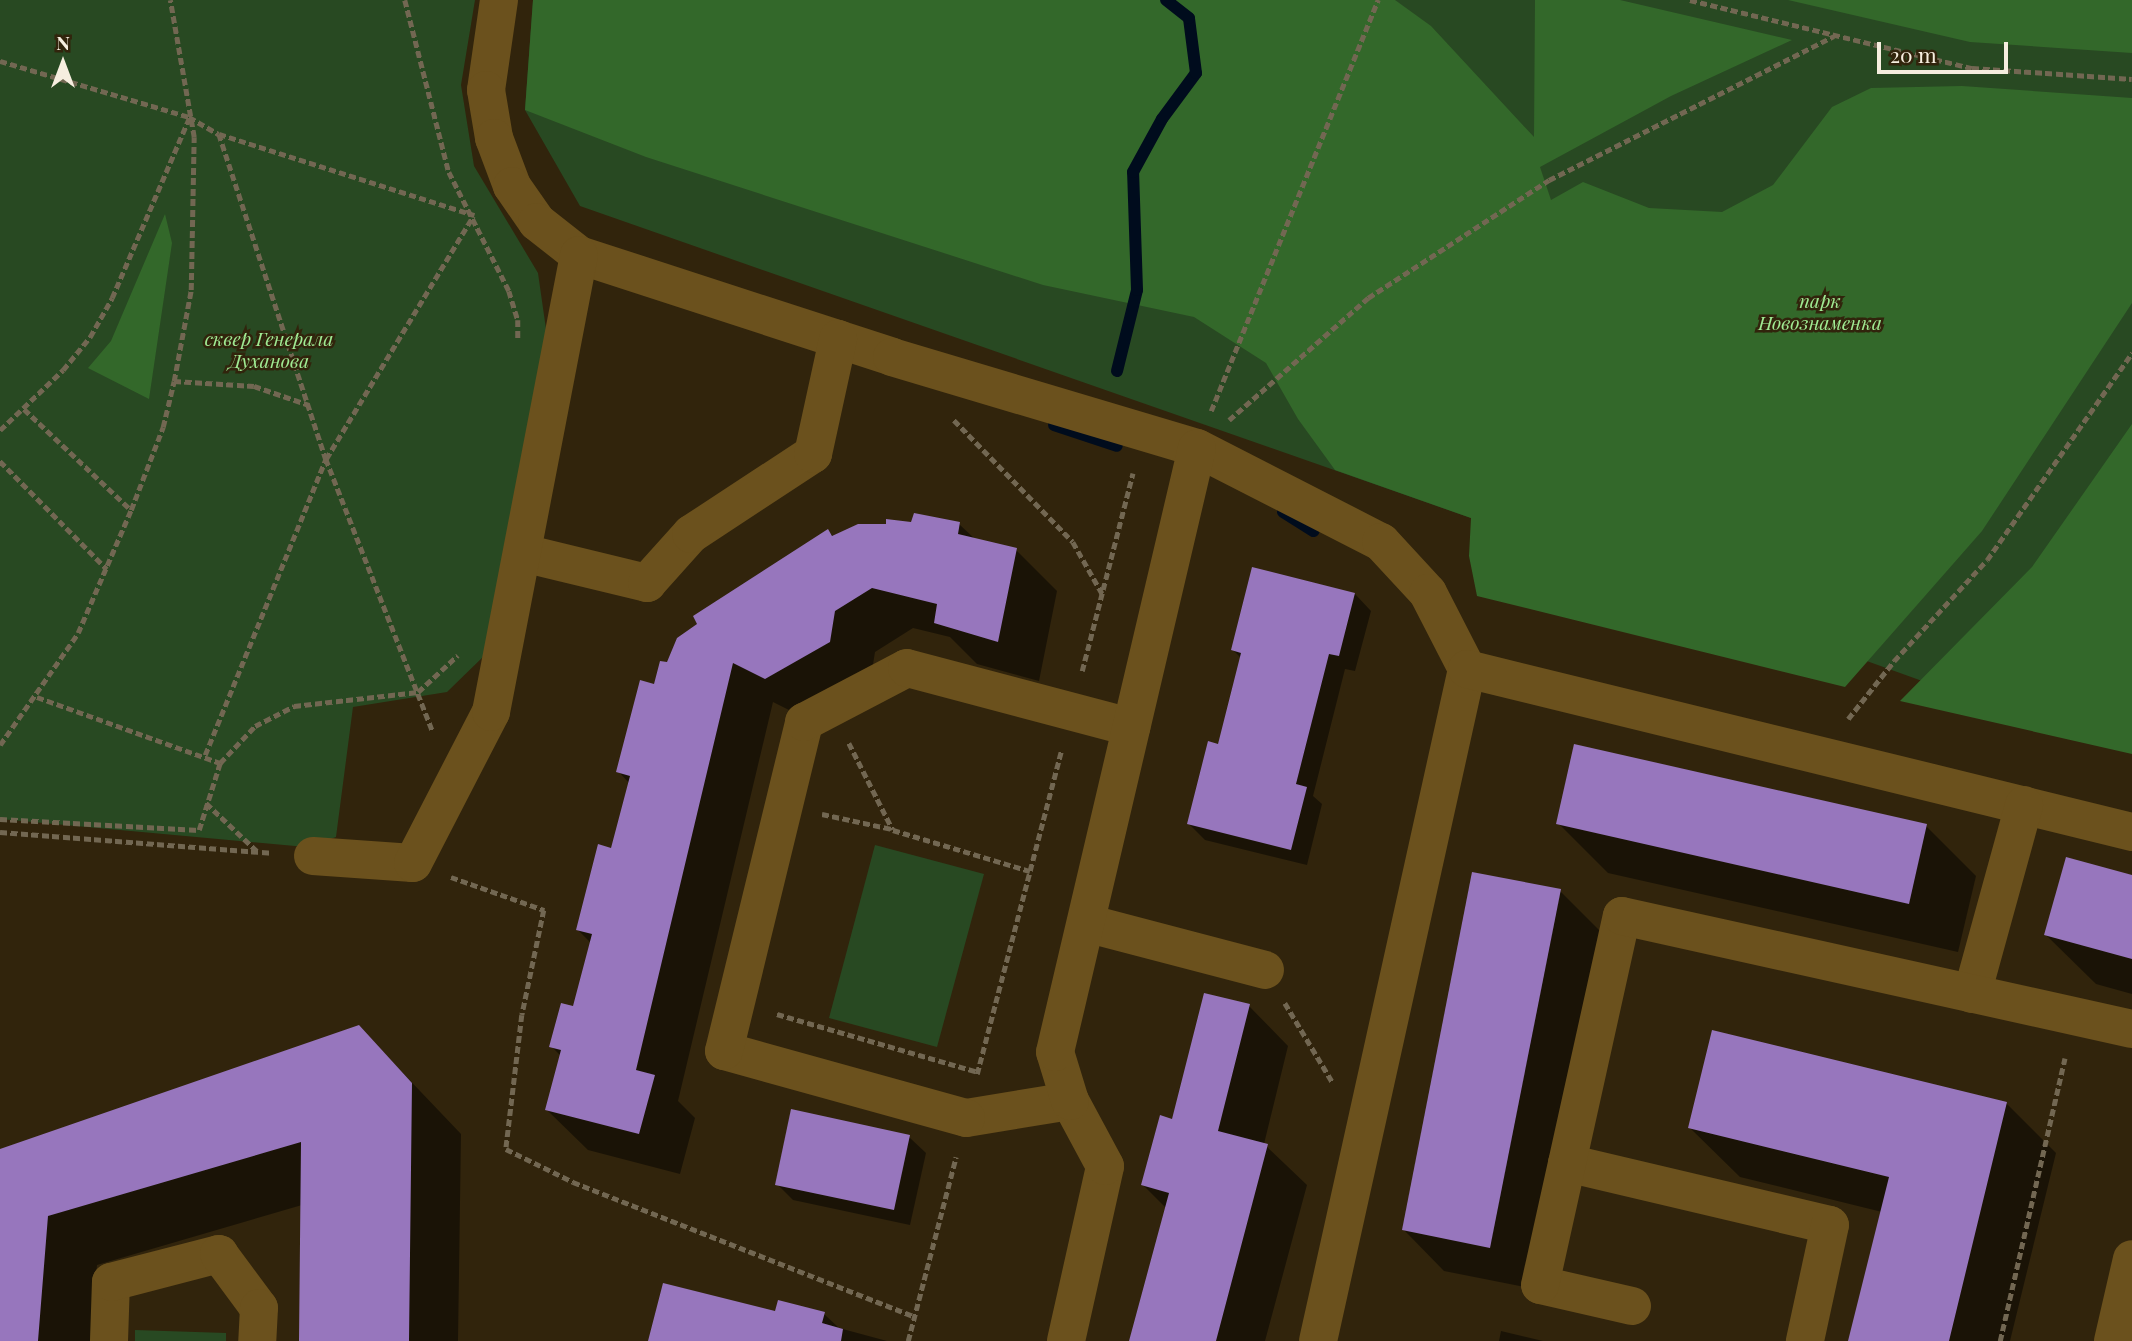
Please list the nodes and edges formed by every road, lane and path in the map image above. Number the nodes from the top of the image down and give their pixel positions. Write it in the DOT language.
graph roads {
  1 [pos="170,0"];
  2 [pos="405,0"];
  3 [pos="499,0"];
  4 [pos="1378,0"];
  5 [pos="1690,0"];
  6 [pos="1834,36"];
  7 [pos="0,61"];
  8 [pos="2132,79"];
  9 [pos="189,117"];
  10 [pos="219,134"];
  11 [pos="473,215"];
  12 [pos="537,222"];
  13 [pos="579,255"];
  14 [pos="838,339"];
  15 [pos="517,342"];
  16 [pos="2132,353"];
  17 [pos="174,381"];
  18 [pos="309,405"];
  19 [pos="24,409"];
  20 [pos="949,415"];
  21 [pos="0,430"];
  22 [pos="1144,432"];
  23 [pos="1197,448"];
  24 [pos="326,459"];
  25 [pos="0,461"];
  26 [pos="131,510"];
  27 [pos="523,553"];
  28 [pos="107,569"];
  29 [pos="1102,593"];
  30 [pos="460,653"];
  31 [pos="1467,669"];
  32 [pos="418,692"];
  33 [pos="37,697"];
  34 [pos="830,708"];
  35 [pos="1072,712"];
  36 [pos="1132,727"];
  37 [pos="0,745"];
  38 [pos="205,755"];
  39 [pos="1820,755"];
  40 [pos="220,763"];
  41 [pos="453,784"];
  42 [pos="206,803"];
  43 [pos="2024,805"];
  44 [pos="784,806"];
  45 [pos="0,819"];
  46 [pos="893,830"];
  47 [pos="0,832"];
  48 [pos="2132,832"];
  49 [pos="258,851"];
  50 [pos="313,856"];
  51 [pos="413,863"];
  52 [pos="1030,871"];
  53 [pos="1086,923"];
  54 [pos="1265,970"];
  55 [pos="1972,993"];
  56 [pos="736,1003"];
  57 [pos="2075,1016"];
  58 [pos="2132,1029"];
  59 [pos="978,1072"];
  60 [pos="1070,1101"];
  61 [pos="966,1118"];
  62 [pos="1364,1134"];
  63 [pos="1567,1163"];
  64 [pos="2132,1259"];
  65 [pos="1632,1306"];
  66 [pos="914,1316"];
  67 [pos="109,1341"];
  68 [pos="257,1341"];
  69 [pos="908,1341"];
  70 [pos="1066,1341"];
  71 [pos="1318,1341"];
  72 [pos="1805,1341"];
  73 [pos="2000,1341"];
  74 [pos="2113,1341"];
  1 -- 9 [label="path"];
  2 -- 11 [label="path"];
  3 -- 12 [label="lane"];
  4 -- 23 [label="path"];
  5 -- 6 [label="path"];
  6 -- 8 [label="path"];
  6 -- 23 [label="path"];
  7 -- 9 [label="path"];
  9 -- 10 [label="path"];
  9 -- 17 [label="path"];
  9 -- 19 [label="path"];
  10 -- 11 [label="path"];
  10 -- 18 [label="path"];
  11 -- 12 [label="path"];
  11 -- 15 [label="path"];
  11 -- 24 [label="path"];
  12 -- 13 [label="lane"];
  13 -- 14 [label="lane"];
  13 -- 27 [label="lane"];
  14 -- 22 [label="lane"];
  14 -- 27 [label="lane"];
  16 -- 39 [label="path"];
  17 -- 18 [label="path"];
  17 -- 26 [label="path"];
  18 -- 24 [label="path"];
  19 -- 21 [label="path"];
  19 -- 26 [label="path"];
  20 -- 29 [label="path"];
  22 -- 23 [label="lane"];
  22 -- 29 [label="path"];
  23 -- 31 [label="lane"];
  23 -- 36 [label="lane"];
  24 -- 32 [label="path"];
  24 -- 38 [label="path"];
  25 -- 28 [label="path"];
  26 -- 28 [label="path"];
  27 -- 41 [label="lane"];
  28 -- 33 [label="path"];
  29 -- 35 [label="path"];
  30 -- 32 [label="path"];
  31 -- 39 [label="lane"];
  31 -- 62 [label="lane"];
  32 -- 40 [label="path"];
  32 -- 41 [label="path"];
  33 -- 37 [label="path"];
  33 -- 38 [label="path"];
  34 -- 35 [label="lane"];
  34 -- 44 [label="lane"];
  34 -- 46 [label="path"];
  35 -- 36 [label="lane"];
  35 -- 52 [label="path"];
  36 -- 53 [label="lane"];
  38 -- 40 [label="path"];
  39 -- 43 [label="lane"];
  40 -- 42 [label="path"];
  41 -- 51 [label="lane"];
  42 -- 45 [label="path"];
  42 -- 49 [label="path"];
  43 -- 48 [label="lane"];
  43 -- 55 [label="lane"];
  44 -- 46 [label="path"];
  44 -- 56 [label="lane"];
  46 -- 52 [label="path"];
  47 -- 49 [label="path"];
  49 -- 50 [label="path"];
  50 -- 51 [label="lane"];
  51 -- 66 [label="path"];
  52 -- 59 [label="path"];
  53 -- 54 [label="lane"];
  53 -- 60 [label="lane"];
  54 -- 62 [label="path"];
  55 -- 57 [label="lane"];
  55 -- 63 [label="lane"];
  56 -- 59 [label="path"];
  56 -- 61 [label="lane"];
  57 -- 58 [label="lane"];
  57 -- 73 [label="path"];
  59 -- 61 [label="path"];
  60 -- 61 [label="lane"];
  60 -- 70 [label="lane"];
  61 -- 66 [label="path"];
  62 -- 71 [label="lane"];
  63 -- 65 [label="lane"];
  63 -- 72 [label="lane"];
  64 -- 74 [label="lane"];
  66 -- 69 [label="path"];
  67 -- 68 [label="lane"];
}
